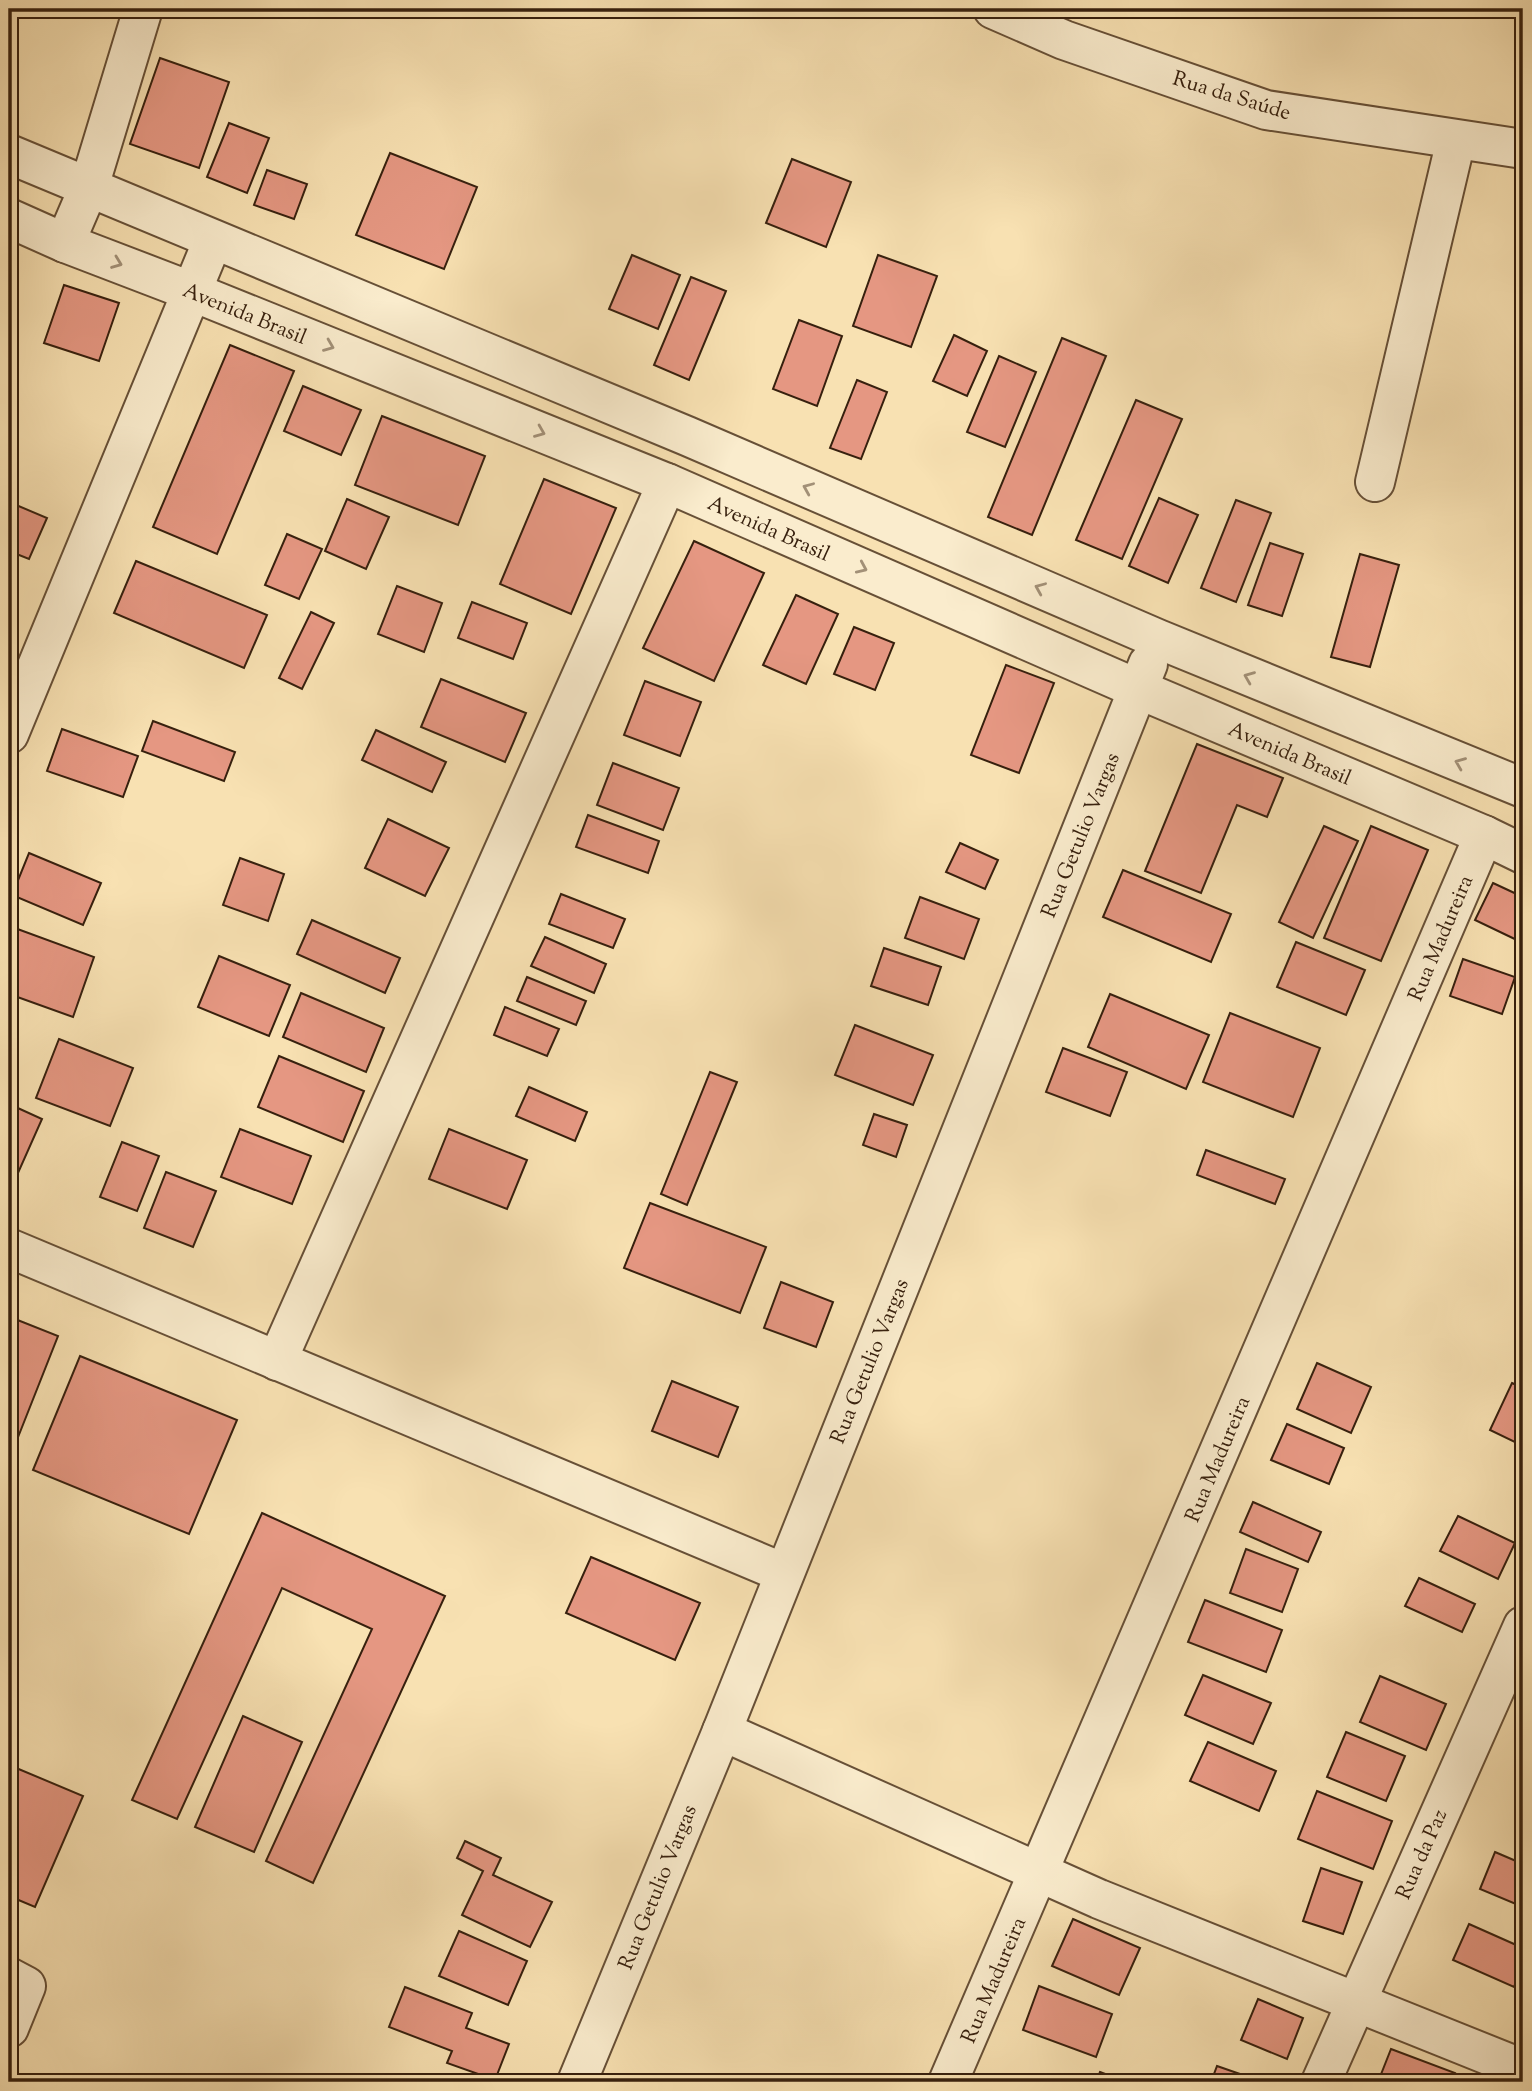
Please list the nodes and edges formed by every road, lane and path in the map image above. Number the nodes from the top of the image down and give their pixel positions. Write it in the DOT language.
graph roads {
  1 [pos="143,9"];
  2 [pos="993,9"];
  3 [pos="1456,140"];
  4 [pos="1523,149"];
  5 [pos="9,154"];
  6 [pos="89,187"];
  7 [pos="9,218"];
  8 [pos="213,240"];
  9 [pos="65,243"];
  10 [pos="193,292"];
  11 [pos="1375,482"];
  12 [pos="667,483"];
  13 [pos="1158,639"];
  14 [pos="1138,689"];
  15 [pos="9,734"];
  16 [pos="1523,788"];
  17 [pos="1484,835"];
  18 [pos="1523,854"];
  19 [pos="9,1248"];
  20 [pos="277,1361"];
  21 [pos="784,1573"];
  22 [pos="1523,1626"];
  23 [pos="722,1731"];
  24 [pos="1040,1871"];
  25 [pos="9,1977"];
  26 [pos="1355,2002"];
  27 [pos="9,2028"];
  28 [pos="1523,2069"];
  29 [pos="577,2082"];
  30 [pos="948,2082"];
  31 [pos="1321,2082"];
  1 -- 6 [label="street"];
  2 -- 3 [label="street, Rua da Saúde"];
  3 -- 4 [label="street, Rua da Saúde"];
  3 -- 11 [label="street"];
  5 -- 6 [label="street"];
  6 -- 8 [label="street"];
  6 -- 9 [label="street"];
  7 -- 9 [label="street, Avenida Brasil"];
  8 -- 10 [label="street"];
  13 -- 8 [label="street, one-way"];
  9 -- 10 [label="street, Avenida Brasil, one-way"];
  10 -- 12 [label="street, Avenida Brasil, one-way"];
  10 -- 15 [label="street"];
  12 -- 14 [label="street, Avenida Brasil, one-way"];
  12 -- 20 [label="street"];
  13 -- 14 [label="street, Rua Getulio Vargas"];
  16 -- 13 [label="street, one-way"];
  14 -- 17 [label="street, Avenida Brasil"];
  14 -- 21 [label="street, Rua Getulio Vargas"];
  17 -- 18 [label="street, Avenida Brasil"];
  17 -- 24 [label="street, Rua Madureira"];
  19 -- 20 [label="street"];
  20 -- 21 [label="street"];
  21 -- 23 [label="street, Rua Getulio Vargas"];
  22 -- 26 [label="street, Rua da Paz"];
  23 -- 24 [label="street"];
  23 -- 29 [label="street, Rua Getulio Vargas"];
  24 -- 26 [label="street"];
  24 -- 30 [label="street, Rua Madureira"];
  25 -- 27 [label="street"];
  26 -- 28 [label="street"];
  26 -- 31 [label="street, Rua da Paz"];
}
